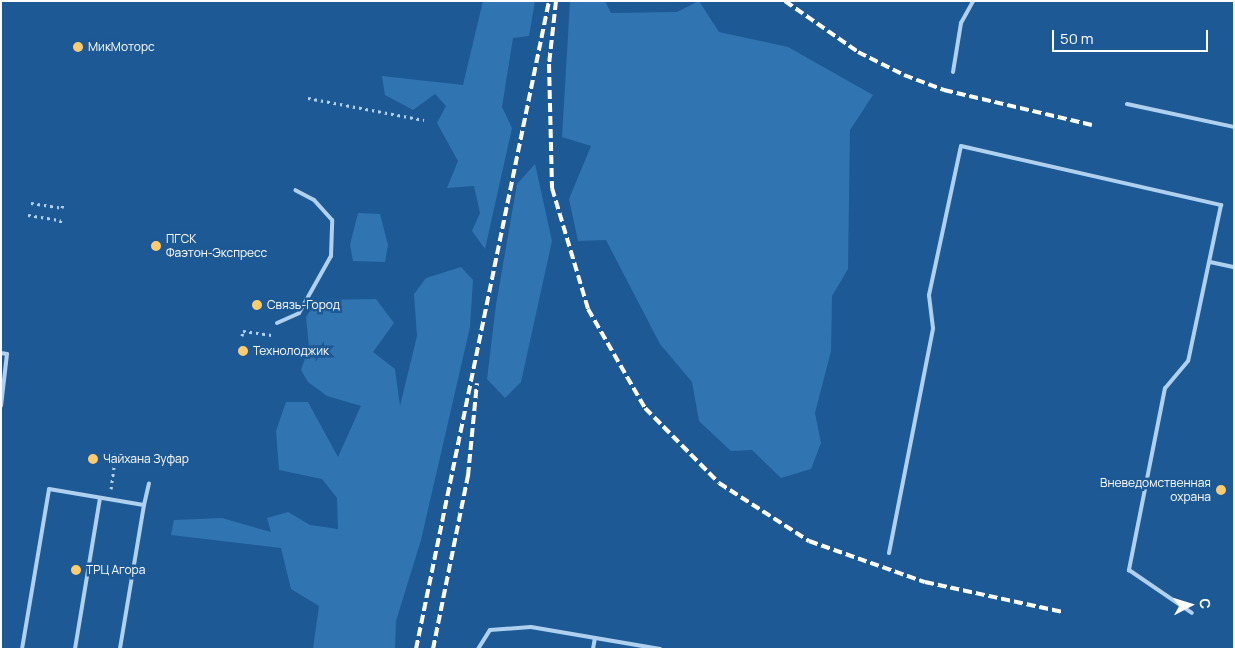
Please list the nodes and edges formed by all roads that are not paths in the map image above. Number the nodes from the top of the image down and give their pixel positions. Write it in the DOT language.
graph roads {
  1 [pos="973,1"];
  2 [pos="953,72"];
  3 [pos="1127,104"];
  4 [pos="1234,127"];
  5 [pos="295,190"];
  6 [pos="1210,262"];
  7 [pos="1234,267"];
  8 [pos="277,323"];
  9 [pos="1,353"];
  10 [pos="1,406"];
  11 [pos="149,484"];
  12 [pos="100,498"];
  13 [pos="144,505"];
  14 [pos="889,553"];
  15 [pos="1192,613"];
  16 [pos="595,638"];
  17 [pos="22,649"];
  18 [pos="74,649"];
  19 [pos="120,649"];
  20 [pos="478,649"];
  21 [pos="592,649"];
  22 [pos="660,649"];
  1 -- 2 [label="lane"];
  3 -- 4 [label="lane"];
  5 -- 8 [label="lane"];
  6 -- 7 [label="lane"];
  6 -- 14 [label="lane"];
  6 -- 15 [label="lane"];
  9 -- 10 [label="lane"];
  11 -- 13 [label="lane"];
  12 -- 13 [label="lane"];
  12 -- 17 [label="lane"];
  12 -- 18 [label="lane"];
  13 -- 19 [label="lane"];
  16 -- 20 [label="lane"];
  16 -- 21 [label="lane"];
  16 -- 22 [label="lane"];
}
